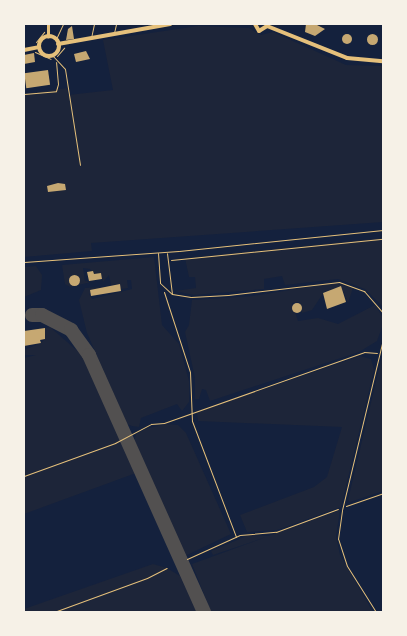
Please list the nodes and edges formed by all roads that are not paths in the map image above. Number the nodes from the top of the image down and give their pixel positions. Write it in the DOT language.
graph roads {
  1 [pos="64,24"];
  2 [pos="94,24"];
  3 [pos="116,24"];
  4 [pos="163,24"];
  5 [pos="170,24"];
  6 [pos="254,24"];
  7 [pos="47,25"];
  8 [pos="266,25"];
  9 [pos="114,34"];
  10 [pos="48,37"];
  11 [pos="91,38"];
  12 [pos="56,40"];
  13 [pos="58,44"];
  14 [pos="36,48"];
  15 [pos="24,50"];
  16 [pos="52,56"];
  17 [pos="383,61"];
  18 [pos="56,62"];
  19 [pos="24,94"];
  20 [pos="80,165"];
  21 [pos="383,230"];
  22 [pos="158,252"];
  23 [pos="167,252"];
  24 [pos="24,262"];
  25 [pos="172,294"];
  26 [pos="383,313"];
  27 [pos="383,339"];
  28 [pos="376,612"];
  1 -- 12 [label="lane"];
  2 -- 11 [label="lane"];
  3 -- 9 [label="lane"];
  4 -- 5 [label="main road"];
  4 -- 9 [label="main road"];
  6 -- 8 [label="main road"];
  7 -- 10 [label="street"];
  8 -- 17 [label="main road"];
  9 -- 11 [label="main road"];
  10 -- 12 [label="main road"];
  10 -- 14 [label="main road"];
  11 -- 13 [label="main road"];
  12 -- 13 [label="main road"];
  13 -- 16 [label="main road"];
  14 -- 15 [label="main road"];
  14 -- 16 [label="main road"];
  16 -- 18 [label="lane"];
  18 -- 19 [label="lane"];
  18 -- 20 [label="lane"];
  21 -- 23 [label="lane"];
  22 -- 23 [label="lane"];
  22 -- 24 [label="lane"];
  22 -- 25 [label="lane"];
  23 -- 25 [label="lane"];
  25 -- 26 [label="lane"];
  27 -- 28 [label="lane"];
}
